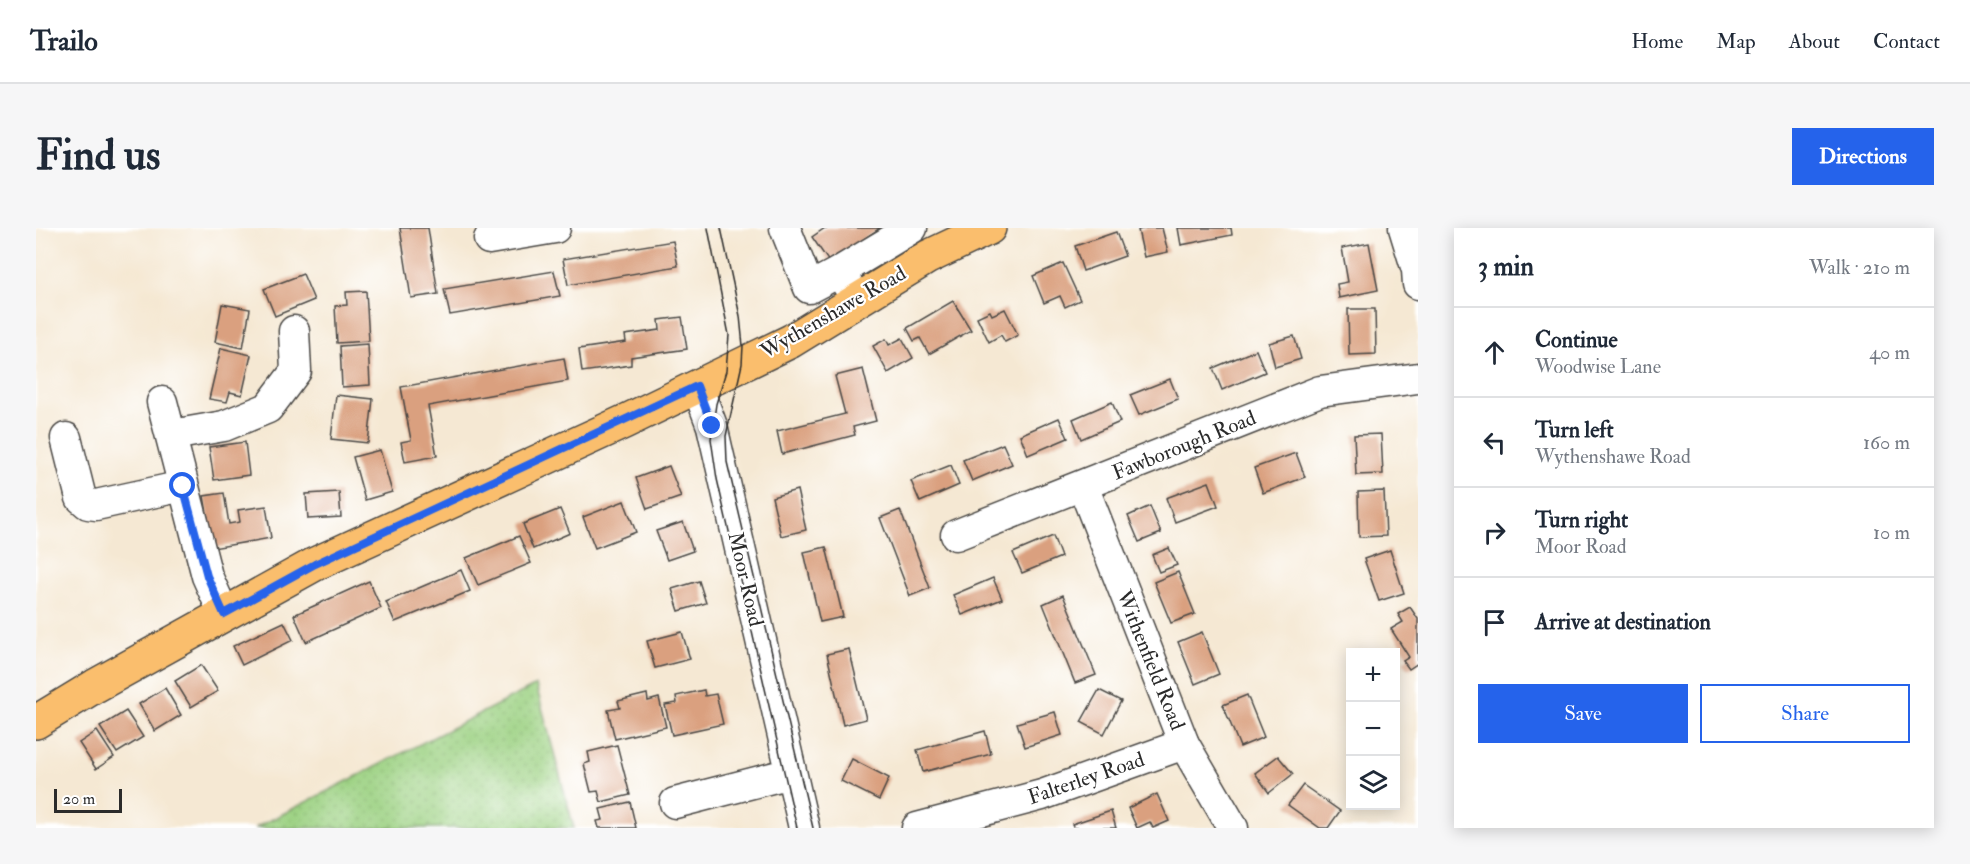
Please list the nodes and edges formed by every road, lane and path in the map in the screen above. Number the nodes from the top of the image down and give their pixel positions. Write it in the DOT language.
graph roads {
  1 [pos="555,228"];
  2 [pos="785,228"];
  3 [pos="912,228"];
  4 [pos="989,228"];
  5 [pos="1404,228"];
  6 [pos="489,239"];
  7 [pos="932,239"];
  8 [pos="839,272"];
  9 [pos="1418,284"];
  10 [pos="858,300"];
  11 [pos="294,332"];
  12 [pos="1418,378"];
  13 [pos="697,386"];
  14 [pos="162,402"];
  15 [pos="172,435"];
  16 [pos="66,438"];
  17 [pos="183,486"];
  18 [pos="1083,486"];
  19 [pos="956,535"];
  20 [pos="224,614"];
  21 [pos="36,722"];
  22 [pos="1184,744"];
  23 [pos="791,773"];
  24 [pos="675,803"];
  25 [pos="804,828"];
  26 [pos="917,828"];
  27 [pos="1233,828"];
  1 -- 6 [label="street"];
  2 -- 8 [label="street"];
  3 -- 8 [label="street"];
  4 -- 7 [label="main road, Wythenshawe Road"];
  5 -- 9 [label="street"];
  7 -- 10 [label="main road, Wythenshawe Road"];
  8 -- 10 [label="street"];
  10 -- 13 [label="main road, Wythenshawe Road"];
  11 -- 15 [label="street"];
  12 -- 18 [label="street, Fawborough Road"];
  13 -- 20 [label="main road, Wythenshawe Road"];
  13 -- 23 [label="street, Moor Road"];
  14 -- 15 [label="street"];
  15 -- 17 [label="street"];
  16 -- 17 [label="street"];
  17 -- 20 [label="street"];
  18 -- 19 [label="street, Fawborough Road"];
  18 -- 22 [label="street, Withenfield Road"];
  20 -- 21 [label="main road, Wythenshawe Road"];
  22 -- 26 [label="street, Falterley Road"];
  22 -- 27 [label="street, Withenfield Road"];
  23 -- 24 [label="street"];
  23 -- 25 [label="street, Moor Road"];
}
